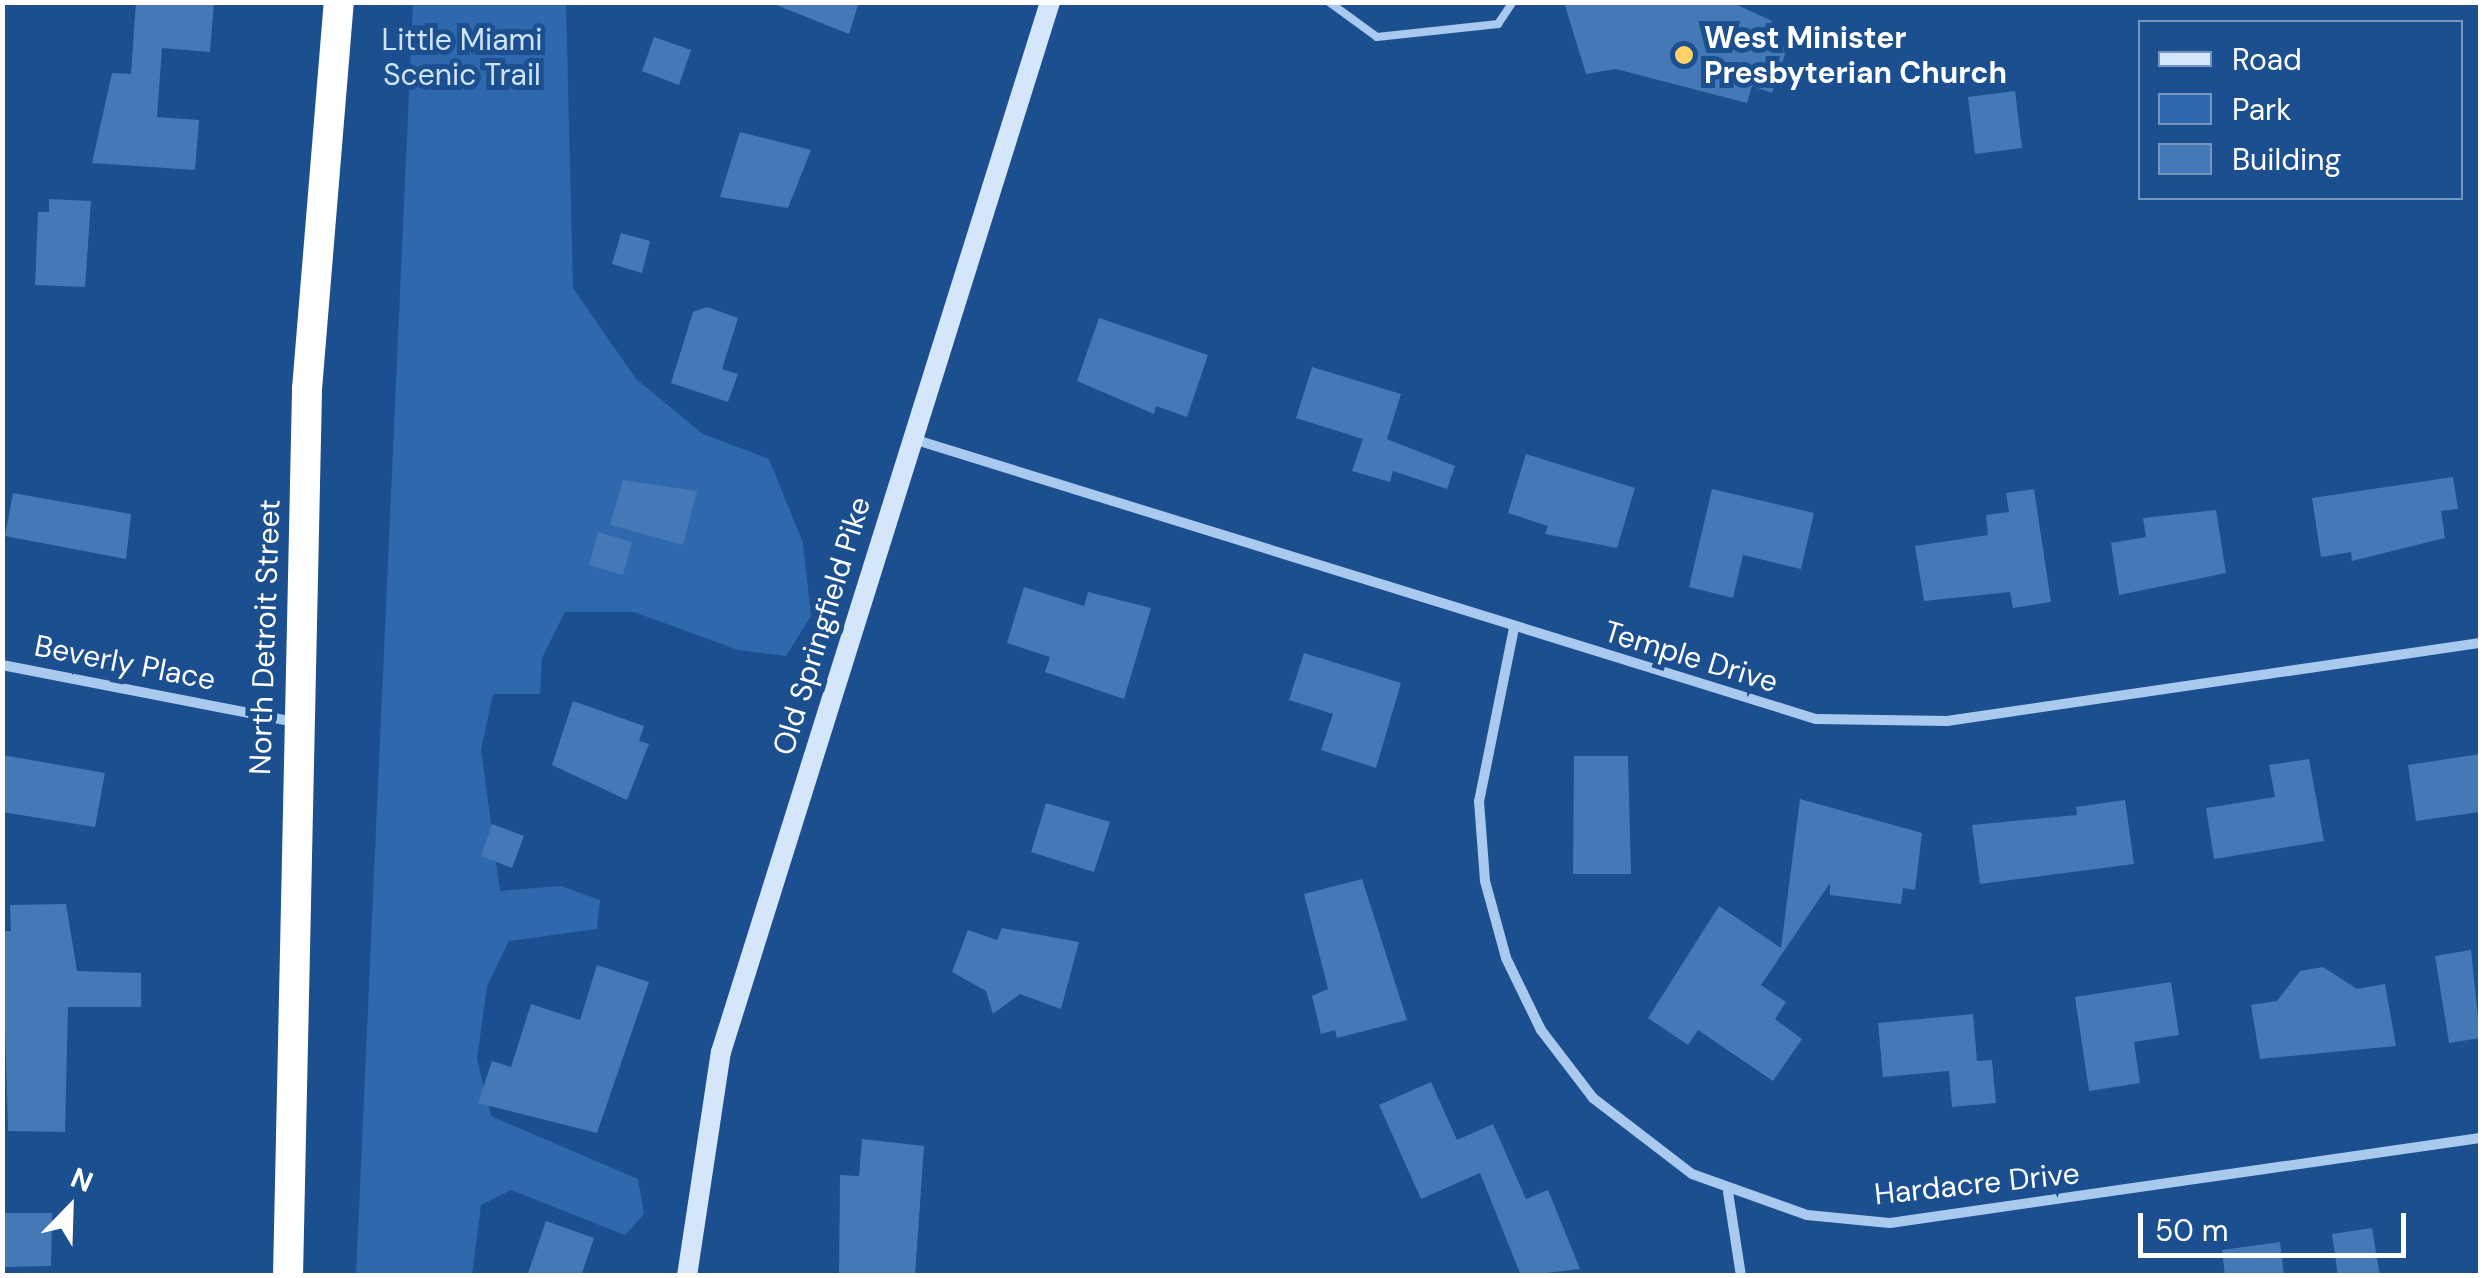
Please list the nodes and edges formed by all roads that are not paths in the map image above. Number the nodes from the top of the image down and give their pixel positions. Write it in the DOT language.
graph roads {
  1 [pos="338,2"];
  2 [pos="1050,2"];
  3 [pos="1329,2"];
  4 [pos="1513,2"];
  5 [pos="912,439"];
  6 [pos="1514,628"];
  7 [pos="2480,643"];
  8 [pos="2,665"];
  9 [pos="297,722"];
  10 [pos="2480,1138"];
  11 [pos="1728,1192"];
  12 [pos="288,1276"];
  13 [pos="687,1276"];
  14 [pos="1741,1276"];
  1 -- 9 [label="highway, North Detroit Street"];
  2 -- 5 [label="street, Old Springfield Pike"];
  3 -- 4 [label="lane"];
  5 -- 6 [label="street, Temple Drive"];
  5 -- 13 [label="street, Old Springfield Pike"];
  6 -- 7 [label="street, Temple Drive"];
  6 -- 11 [label="street, Hardacre Drive"];
  8 -- 9 [label="street, Beverly Place"];
  9 -- 12 [label="highway, North Detroit Street"];
  10 -- 11 [label="street, Hardacre Drive"];
  11 -- 14 [label="street"];
}
